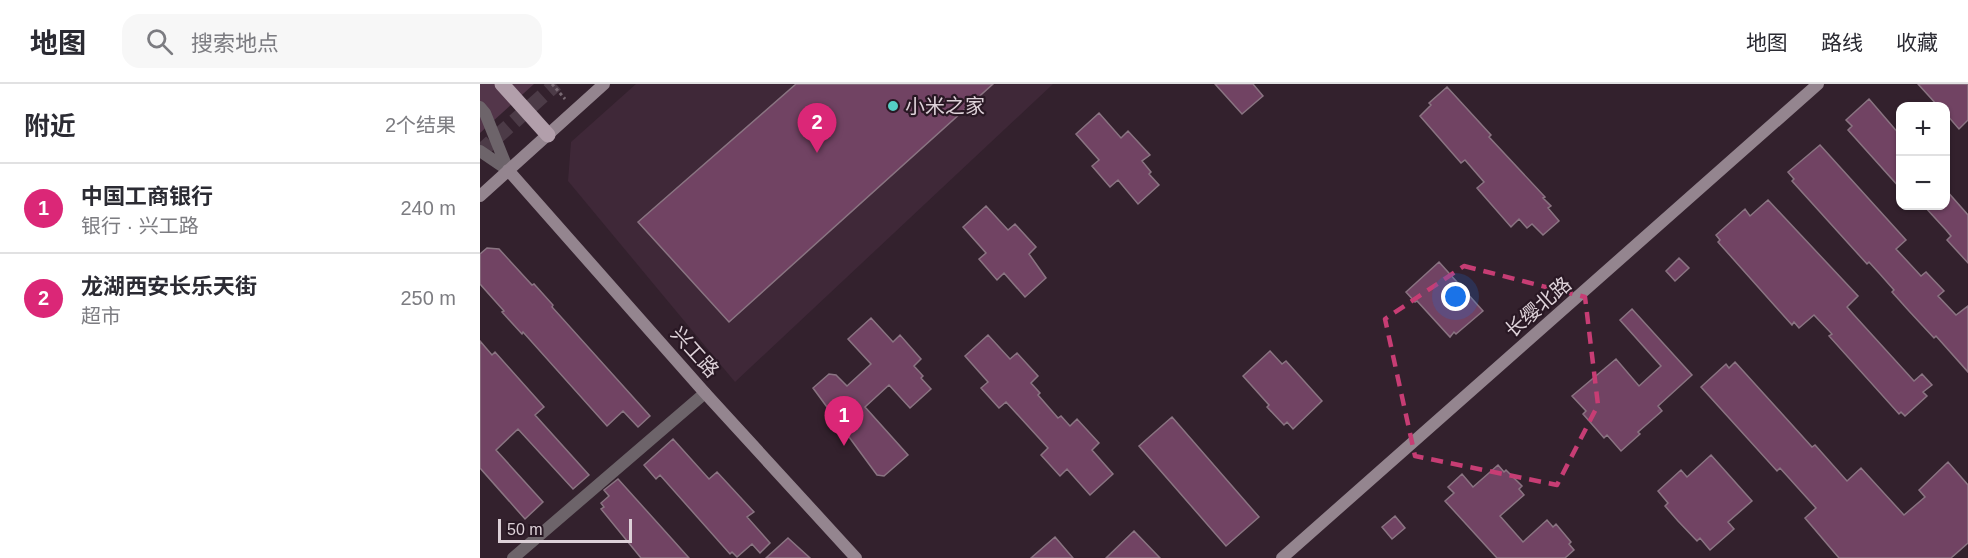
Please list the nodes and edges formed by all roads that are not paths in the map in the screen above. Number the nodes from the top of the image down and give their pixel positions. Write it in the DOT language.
graph roads {
  1 [pos="502,84"];
  2 [pos="604,84"];
  3 [pos="1818,84"];
  4 [pos="480,107"];
  5 [pos="548,135"];
  6 [pos="480,151"];
  7 [pos="508,170"];
  8 [pos="480,196"];
  9 [pos="705,393"];
  10 [pos="513,558"];
  11 [pos="856,558"];
  12 [pos="1282,558"];
  1 -- 5 [label="main road"];
  2 -- 5 [label="street"];
  3 -- 12 [label="street, 长缨北路"];
  4 -- 7 [label="street, 兴工路"];
  5 -- 7 [label="street"];
  6 -- 7 [label="street, 兴工路"];
  7 -- 8 [label="street"];
  7 -- 9 [label="street, 兴工路"];
  9 -- 10 [label="street"];
  9 -- 11 [label="street, 兴工路"];
}
